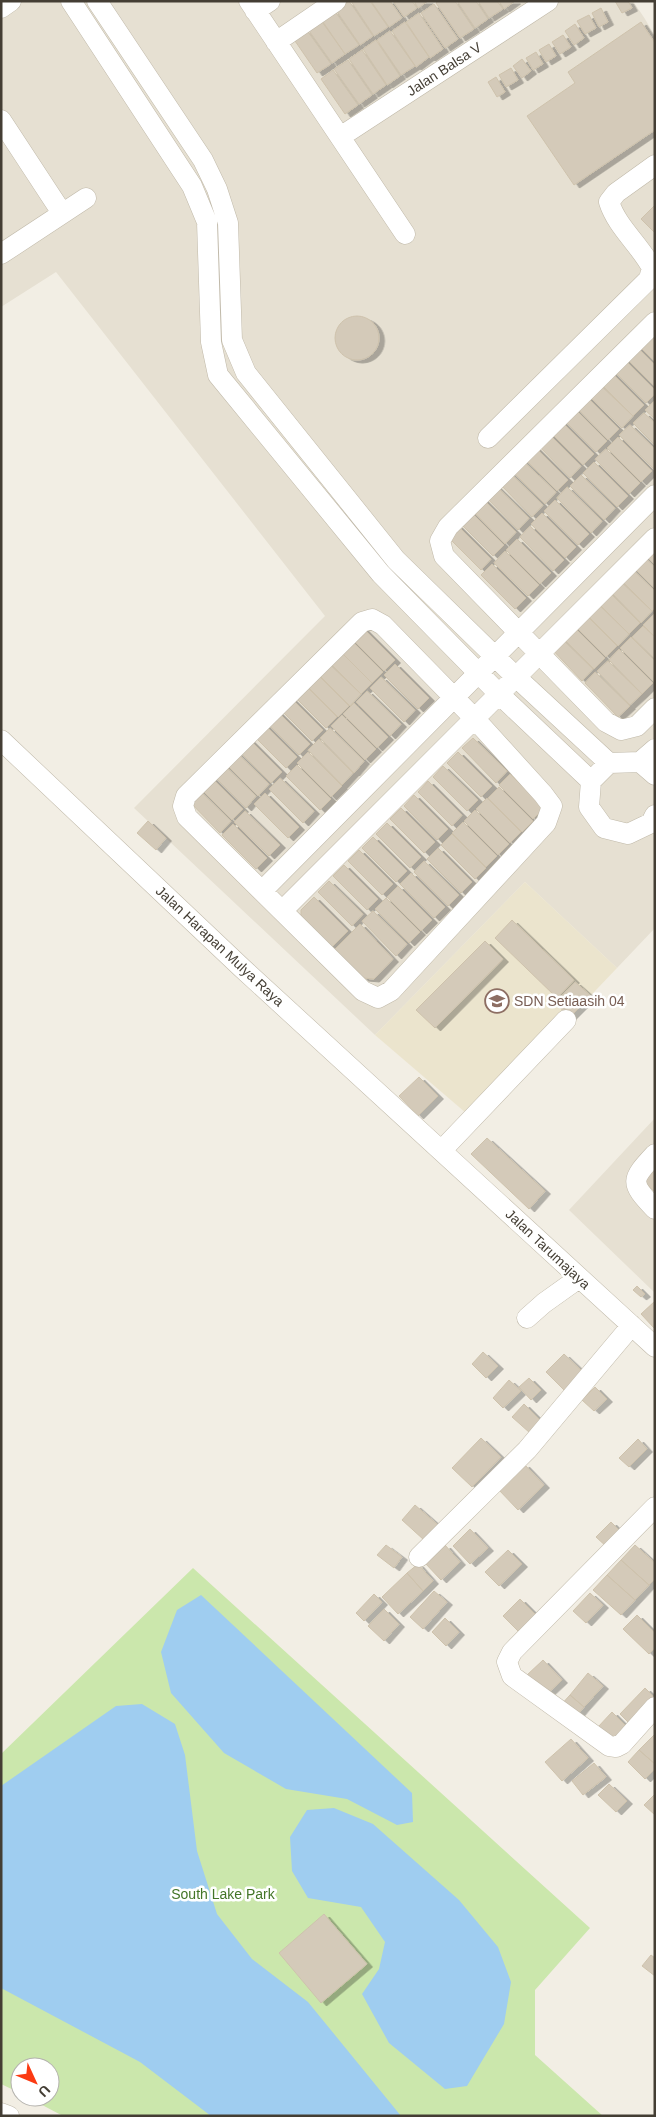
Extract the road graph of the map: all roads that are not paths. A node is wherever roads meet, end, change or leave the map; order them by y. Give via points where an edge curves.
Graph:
1 (11, 1) edge
2 (70, 1) edge
3 (97, 1) edge
4 (336, 1) edge
5 (548, 1) edge
6 (258, 5) edge
7 (1, 8) edge
8 (276, 42) junction
9 (1, 120) edge
10 (340, 137) junction
11 (655, 166) edge
12 (86, 198) dead end
13 (62, 213) junction
14 (405, 234) dead end
15 (1, 254) edge
16 (655, 322) edge
17 (488, 438) dead end
18 (655, 495) edge
19 (655, 538) edge
20 (396, 560) junction
21 (381, 574) junction
22 (520, 633) junction
23 (539, 654) junction
24 (496, 658) junction
25 (480, 674) junction
26 (516, 677) junction
27 (499, 694) junction
28 (455, 699) junction
29 (655, 708) edge
30 (474, 718) junction
31 (1, 740) edge
32 (655, 749) edge
33 (609, 763) junction
34 (647, 768) edge
35 (591, 782) junction
36 (655, 815) edge
37 (262, 891) junction
38 (282, 911) junction
39 (566, 1020) dead end
40 (442, 1150) junction
41 (655, 1154) edge
42 (655, 1209) edge
43 (572, 1282) junction
44 (527, 1318) dead end
45 (629, 1328) junction
46 (655, 1347) edge
47 (655, 1507) edge
48 (419, 1558) dead end
49 (655, 1707) edge
50 (1, 2113) edge
51 (9, 2116) edge

1 - 7 street
2 - 21 street via 192,186 207,222 211,342 218,375
3 - 20 street via 203,160 217,189 228,223 232,340 246,373
4 - 8 street
5 - 10 street, Jalan Balsa V
6 - 8 street
8 - 10 street
9 - 13 street
10 - 14 street
11 - 17 street via 616,193 609,202 613,214 645,253 652,268 649,279
12 - 13 street
13 - 15 street
16 - 22 street via 448,527 440,541 444,556
18 - 22 street
19 - 23 street
20 - 21 street
20 - 24 street
21 - 25 street
22 - 23 street
22 - 24 street
23 - 26 street
23 - 29 street via 606,722 622,730 637,726
24 - 25 street
24 - 26 street
25 - 27 street
25 - 28 street
26 - 27 street
26 - 33 street
27 - 30 street
27 - 35 street
28 - 30 street
28 - 37 street
28 - 37 street via 383,625 372,619 362,622 186,796 183,806 187,817
30 - 38 street
30 - 38 street via 552,806 546,823 391,991 378,998 363,991
31 - 40 street, Jalan Harapan Mulya Raya via 242,968
32 - 34 street
33 - 34 street
33 - 35 street
35 - 36 street via 589,807 604,828 628,834 651,823
37 - 38 street
39 - 40 street
40 - 43 street, Jalan Tarumajaya
41 - 42 street via 638,1172 635,1182 638,1192
43 - 44 street
43 - 45 street, Jalan Tarumajaya
45 - 46 street, Jalan Tarumajaya
45 - 48 street via 527,1450
47 - 49 street via 512,1652 507,1662 512,1676 609,1746 622,1744
50 - 51 street

